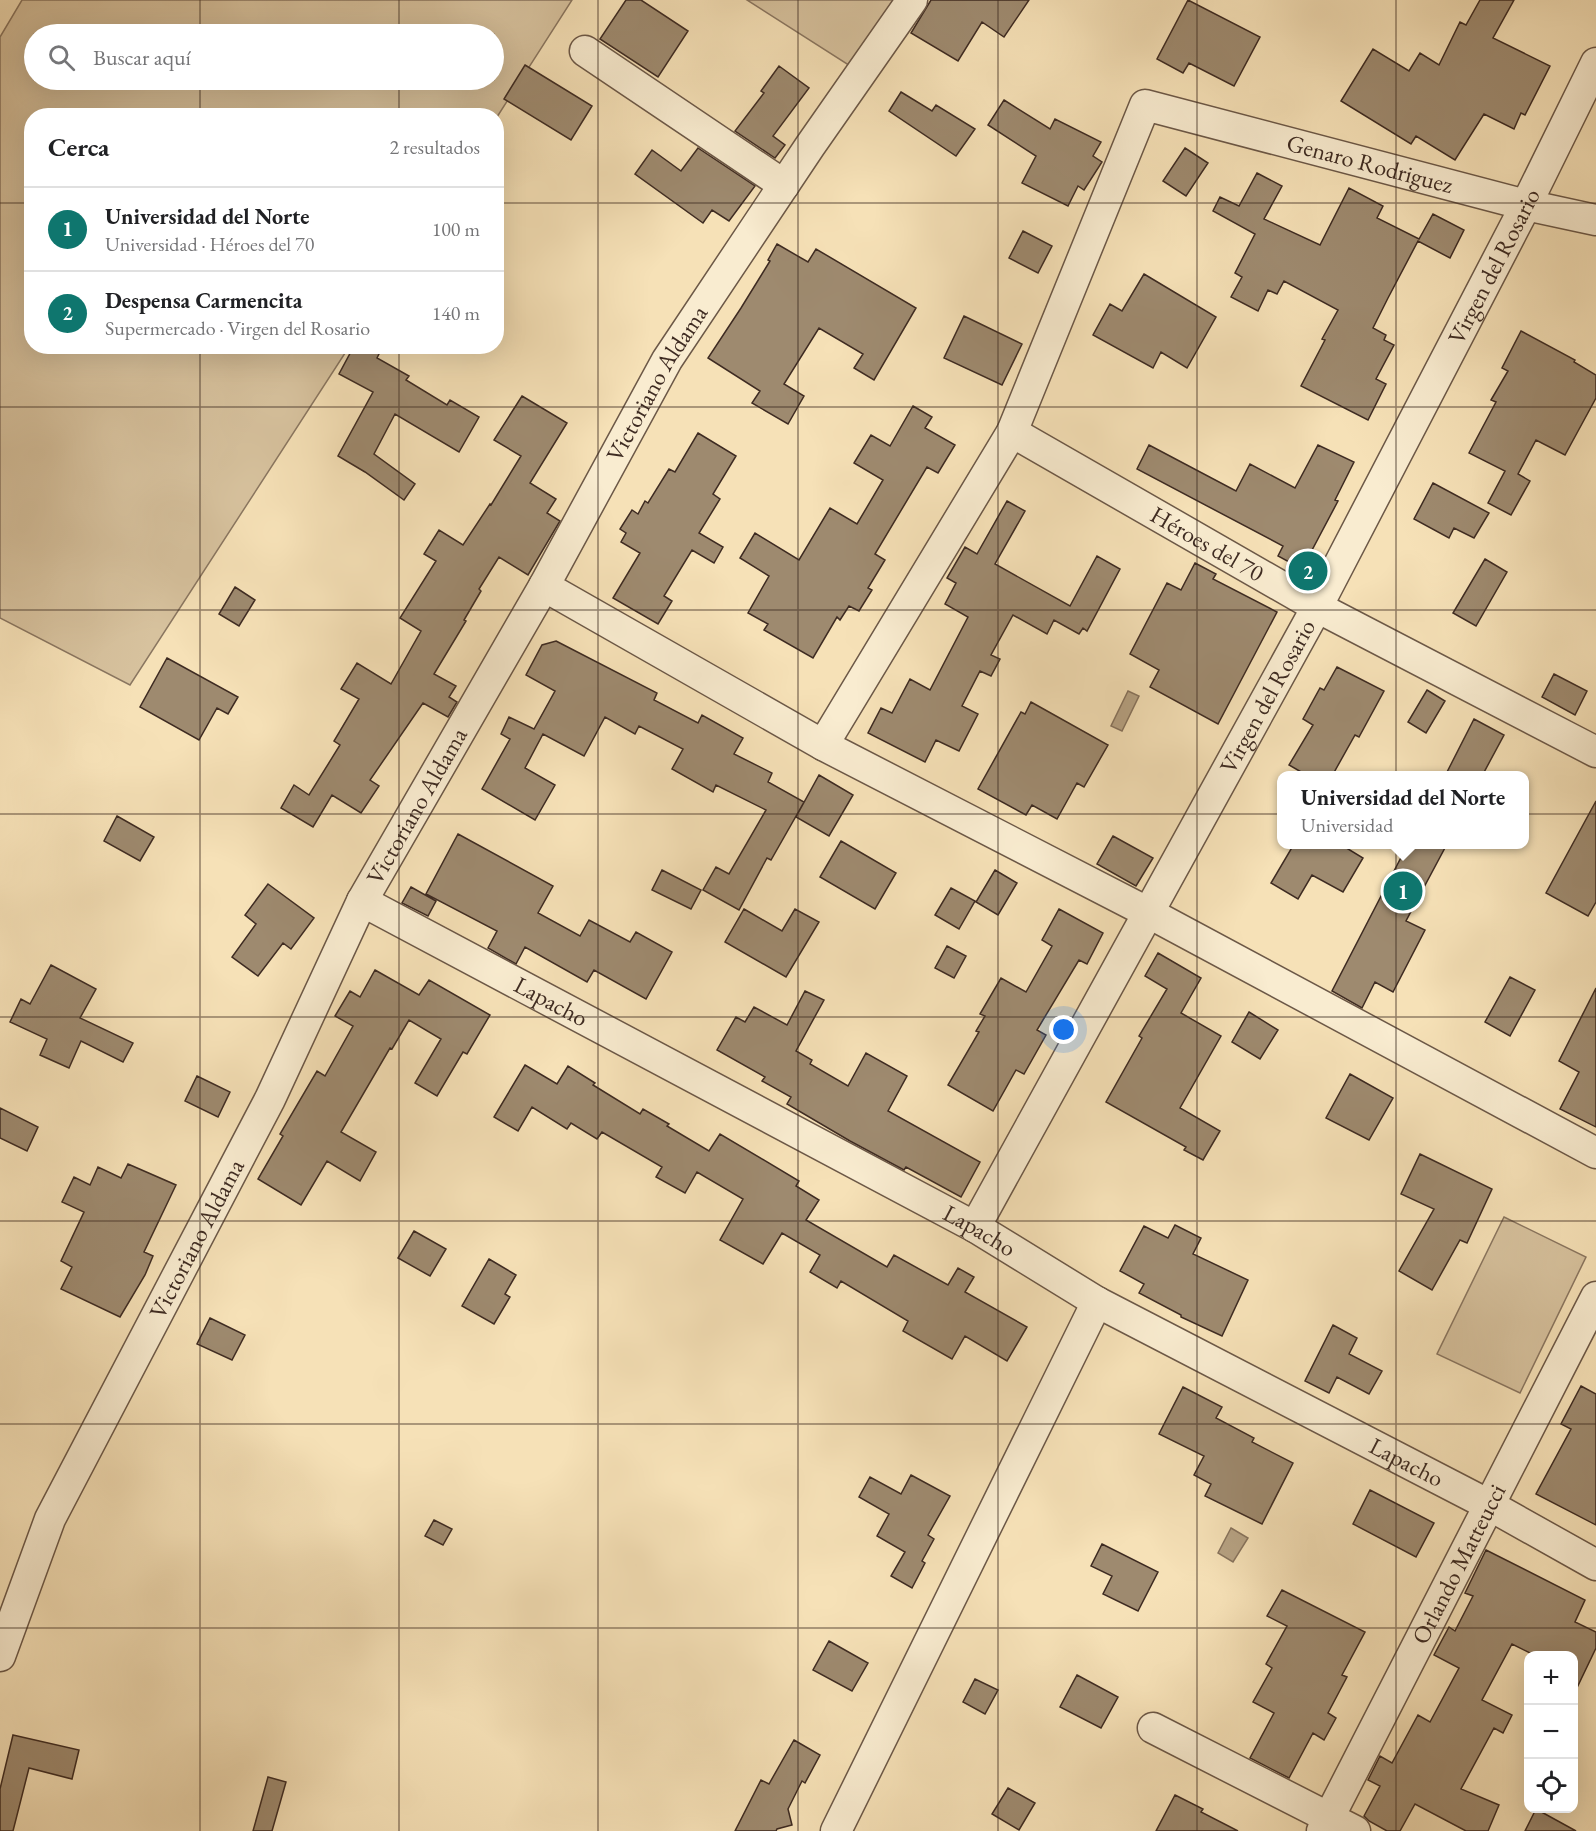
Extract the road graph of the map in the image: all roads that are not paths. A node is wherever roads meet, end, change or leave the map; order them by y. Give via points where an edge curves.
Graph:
1 (912, 0) edge
2 (585, 51) dead end
3 (1596, 63) edge
4 (784, 185) junction
5 (1526, 205) junction
6 (1596, 220) edge
7 (1012, 432) junction
8 (544, 586) junction
9 (1317, 607) junction
10 (823, 746) junction
11 (1596, 752) edge
12 (362, 901) junction
13 (1149, 914) junction
14 (1596, 1152) edge
15 (975, 1227) junction
16 (1596, 1296) edge
17 (1097, 1302) junction
18 (1489, 1505) junction
19 (1596, 1565) edge
20 (0, 1656) edge
21 (1153, 1728) dead end
22 (1336, 1826) edge
23 (836, 1831) edge

1 - 4 street, Victoriano Aldama
2 - 4 street
3 - 5 street, Virgen del Rosario
4 - 8 street, Victoriano Aldama via 667,360
5 - 6 street, Genaro Rodriguez
5 - 7 street, Genaro Rodriguez via 1145,105
5 - 9 street, Virgen del Rosario
7 - 9 street, Héroes del 70
7 - 10 street
8 - 10 street
8 - 12 street, Victoriano Aldama
9 - 11 street, Héroes del 70
9 - 13 street, Virgen del Rosario
10 - 13 street
12 - 15 street, Lapacho
12 - 20 street, Victoriano Aldama via 270,1099 50,1519
13 - 14 street
13 - 15 street, Virgen del Rosario
15 - 17 street, Lapacho
16 - 18 street, Orlando Matteucci
17 - 18 street, Lapacho
17 - 23 street
18 - 19 street, Lapacho
18 - 22 street, Orlando Matteucci
21 - 22 street

